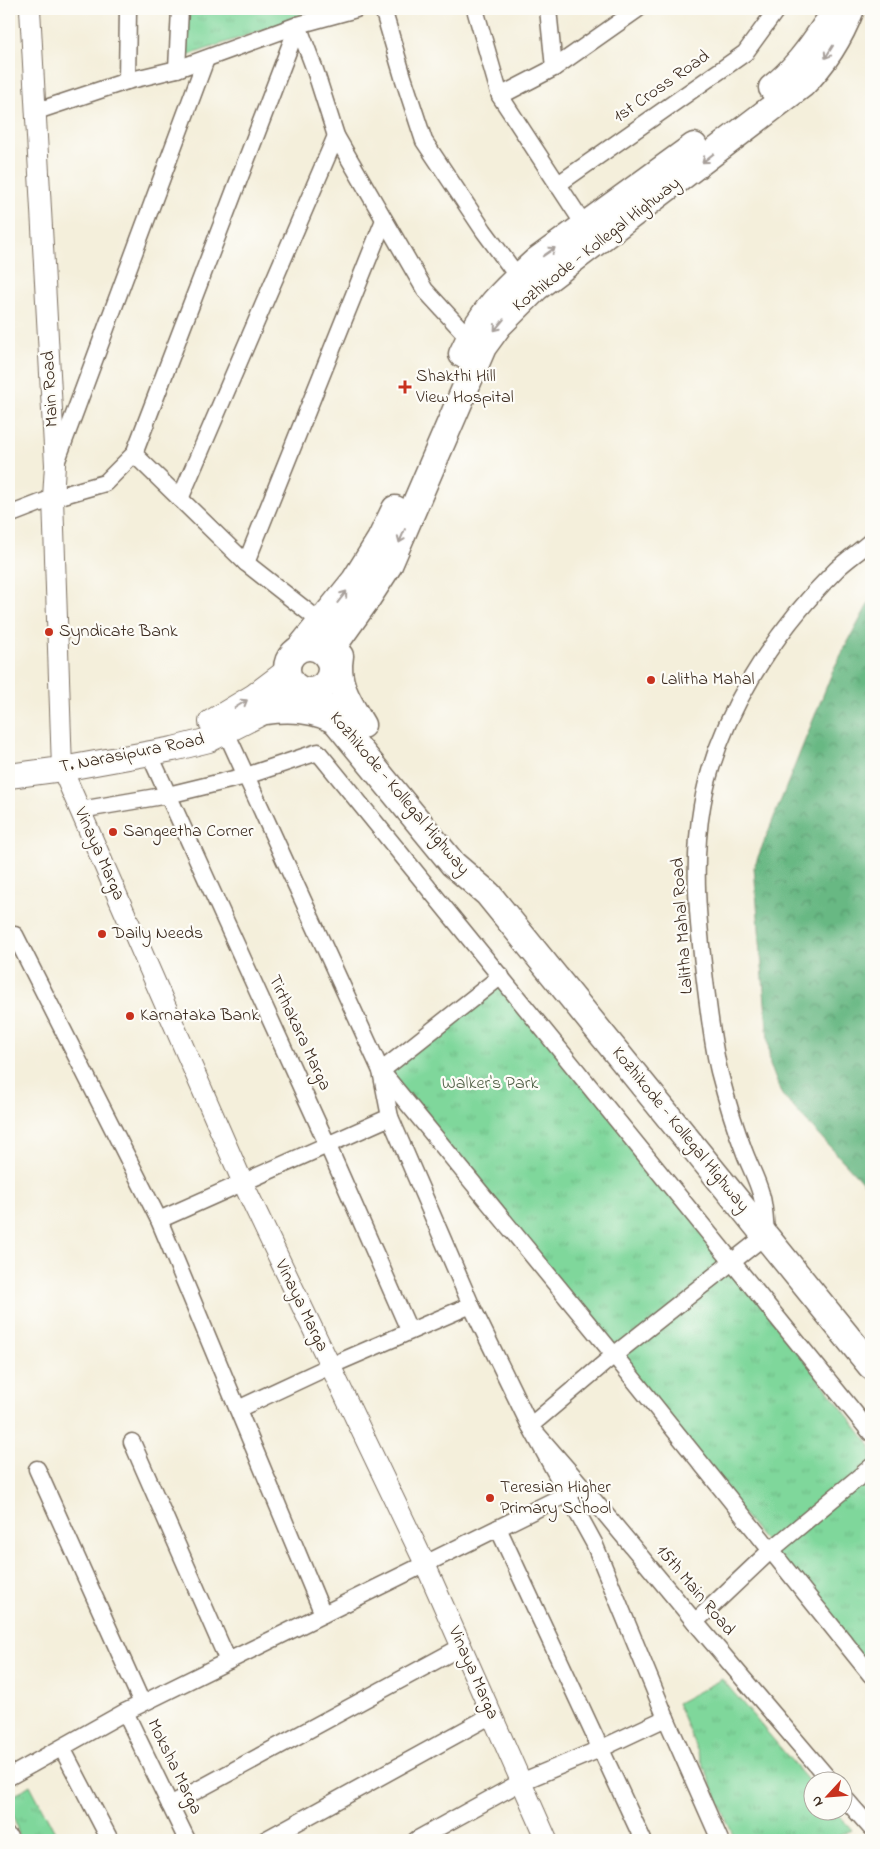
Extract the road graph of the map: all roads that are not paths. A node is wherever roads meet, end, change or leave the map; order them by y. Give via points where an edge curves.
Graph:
1 (30, 9) edge
2 (128, 9) edge
3 (180, 9) edge
4 (383, 9) edge
5 (475, 9) edge
6 (548, 9) edge
7 (638, 9) edge
8 (777, 9) edge
9 (833, 9) edge
10 (851, 9) edge
11 (350, 10) edge
12 (298, 25) junction
13 (206, 60) junction
14 (554, 68) junction
15 (177, 69) junction
16 (126, 81) junction
17 (500, 96) junction
18 (37, 111) junction
19 (336, 136) junction
20 (558, 185) junction
21 (384, 220) junction
22 (585, 226) junction
23 (518, 277) junction
24 (469, 338) junction
25 (454, 393) junction
26 (134, 454) junction
27 (55, 465) junction
28 (52, 498) junction
29 (180, 499) junction
30 (9, 515) edge
31 (871, 541) edge
32 (246, 563) junction
33 (321, 622) junction
34 (350, 622) junction
35 (300, 648) junction
36 (327, 655) junction
37 (287, 671) junction
38 (314, 689) junction
39 (265, 711) junction
40 (337, 722) junction
41 (362, 725) junction
42 (226, 732) junction
43 (149, 753) junction
44 (9, 760) edge
45 (62, 761) junction
46 (9, 776) edge
47 (246, 776) junction
48 (168, 795) junction
49 (80, 810) junction
50 (488, 894) junction
51 (15, 935) dead end
52 (501, 976) junction
53 (381, 1071) junction
54 (390, 1117) junction
55 (328, 1146) junction
56 (242, 1183) junction
57 (159, 1220) junction
58 (766, 1236) junction
59 (732, 1262) junction
60 (472, 1305) junction
61 (409, 1330) junction
62 (614, 1355) junction
63 (330, 1366) junction
64 (871, 1366) edge
65 (238, 1409) junction
66 (530, 1426) junction
67 (871, 1434) edge
68 (132, 1442) dead end
69 (871, 1467) edge
70 (37, 1469) dead end
71 (582, 1486) junction
72 (567, 1494) junction
73 (498, 1528) junction
74 (770, 1551) junction
75 (425, 1564) junction
76 (323, 1614) junction
77 (695, 1622) junction
78 (461, 1647) junction
79 (228, 1661) junction
80 (871, 1675) edge
81 (142, 1704) junction
82 (125, 1712) junction
83 (492, 1715) junction
84 (666, 1718) junction
85 (62, 1748) junction
86 (600, 1749) junction
87 (822, 1772) edge
88 (9, 1777) edge
89 (521, 1782) junction
90 (170, 1805) junction
91 (852, 1806) edge
92 (871, 1828) edge
93 (110, 1840) edge
94 (187, 1840) edge
95 (265, 1840) edge
96 (416, 1840) edge
97 (547, 1840) edge
98 (643, 1840) edge
99 (720, 1840) edge

1 - 18 street, Main Road
2 - 16 street
3 - 15 street
4 - 23 street via 424,141
5 - 17 street
6 - 14 street
7 - 14 street
8 - 20 street, 1st Cross Road via 745,53
9 - 22 main road, Kozhikode - Kollegal Highway via 810,50 785,78
10 -> 25 main road, Kozhikode - Kollegal Highway via 843,31 820,66 802,85 536,288 499,325
11 - 12 street
12 - 13 street
12 - 19 street
12 - 26 street
13 - 15 street
13 - 27 street
14 - 17 street
15 - 16 street
16 - 18 street
17 - 20 street
18 - 27 street, Main Road
19 - 21 street
19 - 29 street
20 - 22 street
21 - 24 street via 425,290
21 - 32 street
23 -> 22 main road, Kozhikode - Kollegal Highway
23 - 24 main road, Kozhikode - Kollegal Highway via 481,316
24 - 25 main road, Kozhikode - Kollegal Highway
33 -> 25 main road, Kozhikode - Kollegal Highway via 355,580 380,540
25 -> 34 main road, Kozhikode - Kollegal Highway via 389,565
26 - 28 street via 104,483
26 - 29 street
27 - 28 street, Main Road
28 - 30 street
28 - 45 street, Main Road
29 - 32 street
31 - 58 street, Lalitha Mahal Road via 836,570 802,608 745,688 712,765 702,806 697,858 698,906 711,1030 730,1111 762,1195
32 - 33 street
33 - 35 main road, Kozhikode - Kollegal Highway
34 - 36 main road, Kozhikode - Kollegal Highway
34 - 41 main road via 343,641 339,673 341,687
35 - 36 main road via 315,647
35 - 37 main road via 290,657
36 - 38 main road via 331,662 330,677
37 - 38 main road via 292,684
45 -> 37 main road, T. Narasipura Road via 201,728 254,696
38 - 39 main road, T. Narasipura Road
38 - 40 main road, Kozhikode - Kollegal Highway
38 - 41 main road, Kozhikode - Kollegal Highway
39 - 40 main road via 303,710 323,714
39 - 42 main road, T. Narasipura Road
40 - 50 main road, Kozhikode - Kollegal Highway via 453,864
41 - 50 main road, Kozhikode - Kollegal Highway via 465,852
42 - 43 main road, T. Narasipura Road via 189,746
42 - 47 street
43 - 45 main road, T. Narasipura Road
43 - 48 street, Tirthakara Marga
44 - 45 main road, T. Narasipura Road
45 - 46 main road, T. Narasipura Road
45 - 49 street, Vinaya Marga
47 - 48 street
47 - 52 street via 318,752
47 - 53 street
48 - 49 street
48 - 55 street, Tirthakara Marga
49 - 56 street, Vinaya Marga
50 - 58 main road, Kozhikode - Kollegal Highway
51 - 57 street
52 - 53 street
52 - 59 street
53 - 54 street
53 - 62 street
54 - 55 street
54 - 60 street
55 - 56 street
55 - 61 street, Tirthakara Marga
56 - 57 street
56 - 63 street, Vinaya Marga
57 - 65 street
58 - 59 street
58 - 64 main road, Kozhikode - Kollegal Highway
59 - 62 street
59 - 67 street
60 - 61 street
60 - 66 street
61 - 63 street
62 - 66 street
62 - 74 street
63 - 65 street
63 - 75 street, Vinaya Marga
65 - 76 street
66 - 71 street, 15th Main Road
66 - 72 street
68 - 79 street
69 - 74 street
70 - 81 street
71 - 72 street
71 - 77 street, 15th Main Road
72 - 73 street
72 - 84 street via 594,1543
73 - 75 street
73 - 86 street
74 - 77 street
74 - 80 street
75 - 76 street
75 - 78 street, Vinaya Marga
76 - 79 street
77 - 87 street, 15th Main Road
78 - 83 street, Vinaya Marga
78 - 90 street
79 - 81 street
81 - 82 street
82 - 85 street
82 - 90 street, Moksha Marga
83 - 89 street, Vinaya Marga
83 - 95 street
84 - 86 street
84 - 99 street
85 - 88 street
85 - 93 street
86 - 89 street
86 - 98 street
89 - 96 street
89 - 97 street, Vinaya Marga
90 - 94 street, Moksha Marga
91 - 92 street

